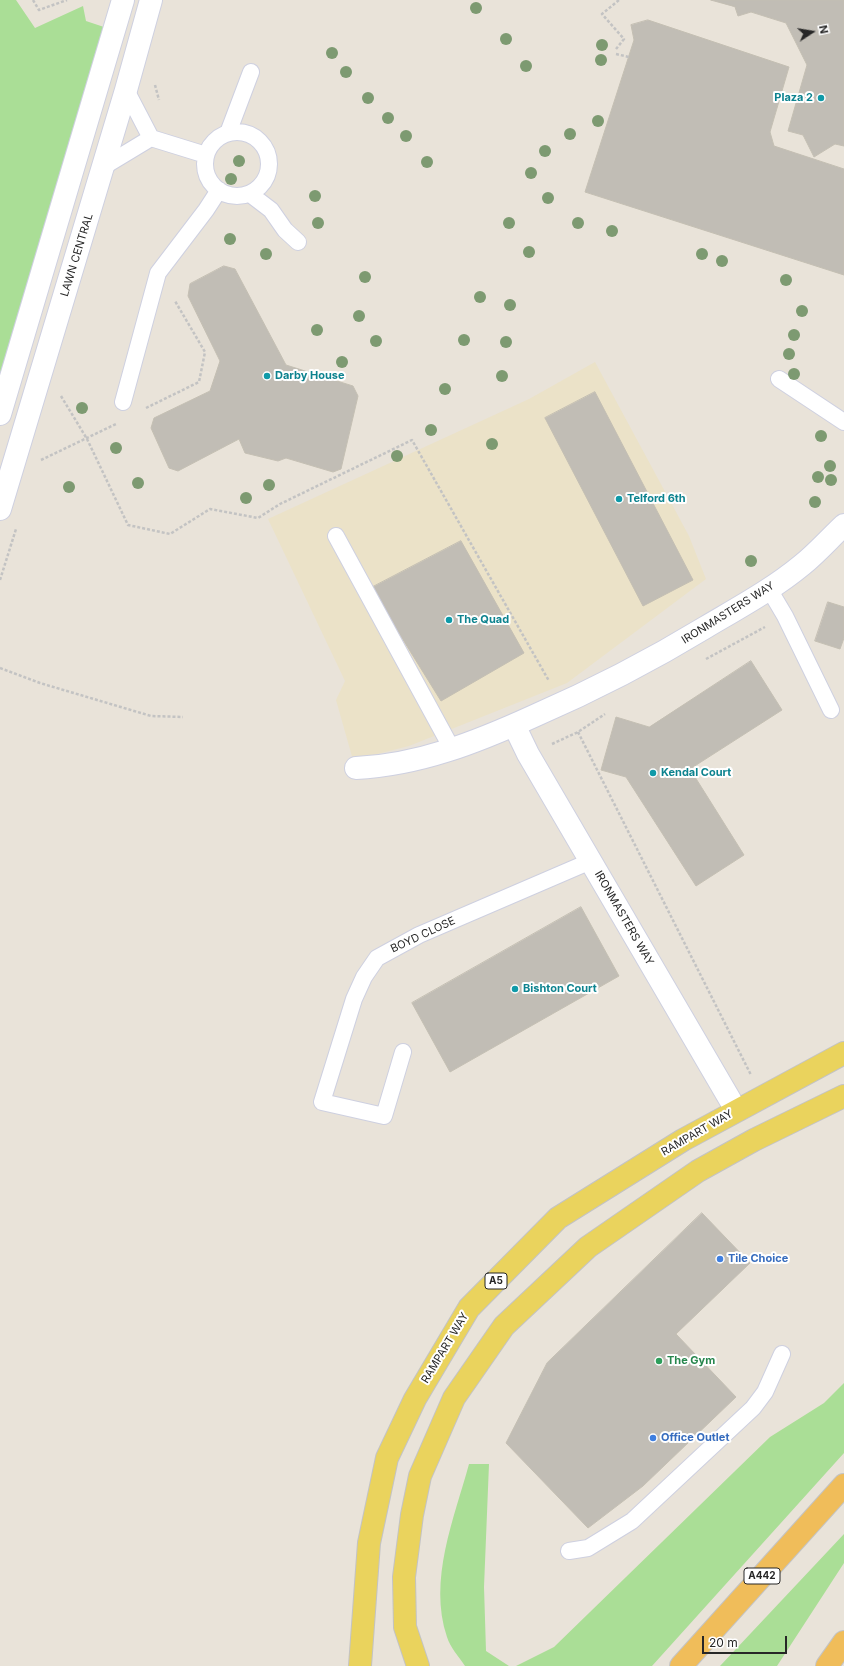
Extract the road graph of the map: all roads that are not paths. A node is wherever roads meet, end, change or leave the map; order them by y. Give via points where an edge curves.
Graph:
1 (123, 0) edge
2 (151, 0) edge
3 (251, 72) dead end
4 (126, 90) junction
5 (228, 133) junction
6 (151, 138) junction
7 (206, 155) junction
8 (103, 167) junction
9 (219, 190) junction
10 (250, 194) junction
11 (298, 242) dead end
12 (778, 379) dead end
13 (123, 402) road end
14 (0, 414) edge
15 (844, 422) edge
16 (0, 509) edge
17 (844, 525) edge
18 (336, 536) dead end
19 (769, 589) junction
20 (831, 710) dead end
21 (514, 725) junction
22 (452, 749) junction
23 (356, 768) dead end
24 (591, 861) junction
25 (403, 1052) dead end
26 (844, 1053) edge
27 (844, 1096) edge
28 (736, 1110) junction
29 (782, 1354) dead end
30 (844, 1485) edge
31 (569, 1550) dead end
32 (844, 1642) edge
33 (360, 1666) edge
34 (418, 1666) edge
35 (681, 1666) edge
36 (827, 1666) edge

1 - 14 street
2 - 4 street, LAWN CENTRAL
3 - 5 lane
4 - 6 lane
4 - 8 street, LAWN CENTRAL
5 - 7 lane via 211,145
5 - 10 lane via 244,132 259,139 268,153 269,169 263,184
6 - 7 lane
6 - 8 lane
7 - 9 lane via 205,168 209,181
8 - 16 street, LAWN CENTRAL
9 - 10 lane via 234,196
9 - 13 lane via 158,273
10 - 11 lane via 271,210 285,230
12 - 15 lane
17 - 19 street, IRONMASTERS WAY via 802,565
18 - 22 lane
19 - 20 lane
19 - 21 street, IRONMASTERS WAY via 658,656 595,689
21 - 22 street, IRONMASTERS WAY
21 - 24 street, IRONMASTERS WAY via 528,754
22 - 23 street, IRONMASTERS WAY via 385,766
24 - 25 lane, BOYD CLOSE via 419,935 377,958 354,999 322,1102 384,1116
24 - 28 street, IRONMASTERS WAY
26 - 28 main road, RAMPART WAY / A5
27 - 34 main road via 698,1171 588,1247 504,1326 454,1398 420,1476 404,1577 405,1627
28 - 33 main road, RAMPART WAY / A5 via 558,1218 469,1308 415,1399 387,1458 368,1544
29 - 31 lane via 765,1392 753,1408 632,1521 588,1548
30 - 35 highway, A442
32 - 36 highway

